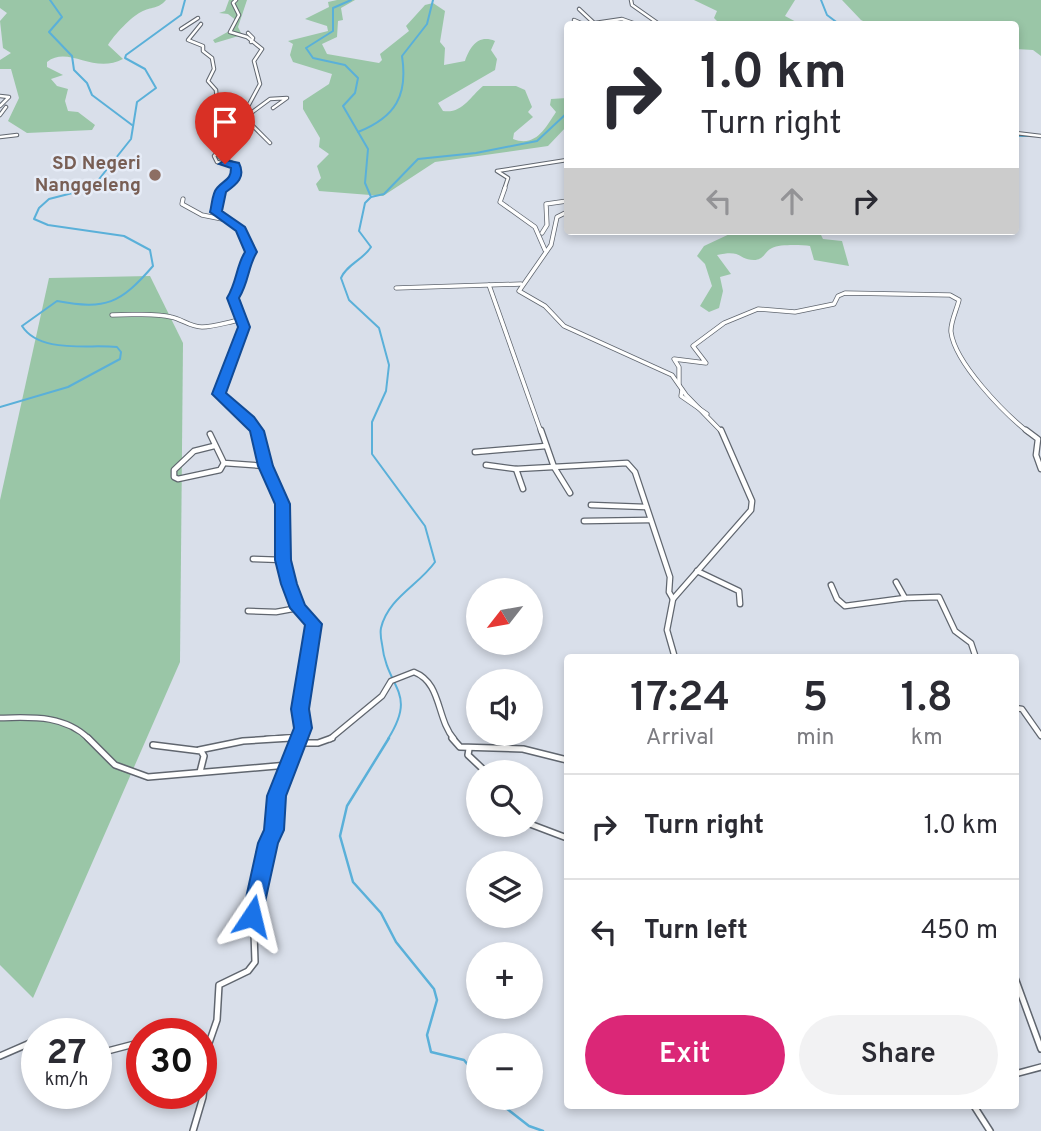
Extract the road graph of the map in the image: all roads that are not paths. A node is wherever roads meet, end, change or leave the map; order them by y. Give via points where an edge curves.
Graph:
1 (236, 0) edge
2 (631, 0) edge
3 (579, 9) dead end
4 (198, 18) dead end
5 (612, 20) joint
6 (592, 21) edge
7 (608, 21) edge
8 (629, 21) edge
9 (655, 21) edge
10 (201, 24) dead end
11 (186, 26) junction
12 (181, 29) dead end
13 (197, 29) junction
14 (248, 33) dead end
15 (251, 42) junction
16 (0, 96) edge
17 (0, 106) edge
18 (6, 107) dead end
19 (273, 108) dead end
20 (0, 115) edge
21 (248, 119) junction
22 (1019, 133) edge
23 (17, 135) dead end
24 (1041, 136) edge
25 (0, 137) edge
26 (270, 144) dead end
27 (564, 160) edge
28 (236, 165) junction
29 (183, 199) dead end
30 (564, 201) edge
31 (564, 214) edge
32 (223, 219) junction
33 (542, 233) junction
34 (545, 251) junction
35 (521, 284) junction
36 (489, 285) junction
37 (396, 288) dead end
38 (112, 315) dead end
39 (240, 320) junction
40 (680, 387) junction
41 (210, 434) dead end
42 (214, 446) junction
43 (546, 446) junction
44 (475, 452) dead end
45 (224, 463) junction
46 (265, 466) junction
47 (486, 466) dead end
48 (554, 467) junction
49 (516, 469) junction
50 (1041, 469) edge
51 (523, 489) dead end
52 (570, 493) dead end
53 (592, 505) dead end
54 (646, 507) junction
55 (650, 520) junction
56 (584, 522) dead end
57 (253, 559) dead end
58 (283, 560) junction
59 (697, 570) junction
60 (896, 582) dead end
61 (831, 585) dead end
62 (905, 598) junction
63 (673, 599) junction
64 (740, 604) dead end
65 (298, 608) junction
66 (248, 611) dead end
67 (674, 654) edge
68 (975, 654) edge
69 (1019, 708) edge
70 (0, 718) edge
71 (1041, 736) edge
72 (298, 740) junction
73 (153, 745) dead end
74 (470, 748) junction
75 (199, 750) junction
76 (564, 759) edge
77 (473, 760) edge
78 (288, 765) junction
79 (200, 772) junction
80 (543, 827) edge
81 (564, 838) edge
82 (1019, 989) edge
83 (216, 1018) edge
84 (21, 1047) edge
85 (1041, 1049) edge
86 (0, 1056) edge
87 (1041, 1067) edge
88 (1019, 1073) edge
89 (199, 1109) edge
90 (976, 1109) edge
91 (193, 1131) edge
92 (990, 1131) edge

1 - 15 street via 233,3 239,15 230,32
2 - 9 street
3 - 6 street
4 - 11 street
5 - 7 street
5 - 8 street
10 - 13 street
11 - 12 street
11 - 13 street
13 - 28 street via 188,40 202,46 212,58 214,69 208,81 216,90 216,104 235,111 236,135 214,159
14 - 15 street
15 - 21 street via 262,49 254,61 259,86 246,110
16 - 17 street via 9,97
18 - 20 street
19 - 21 street via 286,98 277,96 263,102
21 - 26 street
21 - 28 street via 244,139 219,156
22 - 24 street
23 - 25 street
27 - 33 street via 497,170 508,178 500,202
28 - 32 street via 234,180 220,191 216,202 216,212
29 - 32 street via 182,204 192,211
30 - 33 street via 546,204 547,225
31 - 34 street via 557,217 551,245
32 - 39 street via 241,229 251,252 233,298
33 - 34 street
34 - 35 street
35 - 36 street
35 - 40 street via 522,295 545,306 564,326 666,370
36 - 37 street
36 - 43 street
38 - 39 street via 172,317 202,327
39 - 46 street via 244,327 219,394 254,425
40 - 50 street via 674,359 706,363 693,346 724,323 758,309 795,312 824,307 845,293 950,295 959,300 951,331 962,360 1013,420 1038,439 1036,456
40 - 59 street via 727,439 752,506
41 - 42 street
42 - 45 street
42 - 45 street via 194,451 174,470 173,477 209,474
43 - 44 street
43 - 48 street
45 - 46 street
46 - 58 street via 284,509
47 - 49 street
48 - 49 street
48 - 52 street
48 - 54 street via 627,463 635,472
49 - 51 street
53 - 54 street via 607,502 621,508
54 - 55 street
55 - 56 street
55 - 63 street
57 - 58 street
58 - 65 street
59 - 63 street
59 - 64 street via 740,591
60 - 62 street
61 - 62 street via 845,606
62 - 68 street via 939,597 955,631 971,643
63 - 67 street via 667,629
65 - 66 street
65 - 72 street via 313,624
69 - 71 street
70 - 79 street via 64,721 115,765 140,776 163,778
72 - 74 street via 318,744 329,740 376,702 393,680 411,672 424,676 438,699 446,729 460,747
72 - 75 street via 243,741
72 - 78 street
73 - 75 street
74 - 76 street via 523,748
74 - 77 street via 468,755
75 - 79 street via 204,755
78 - 79 street
78 - 83 street via 253,902 255,962 248,971 219,985
80 - 81 street
82 - 85 street
84 - 86 street
87 - 88 street
89 - 91 street
90 - 92 street

